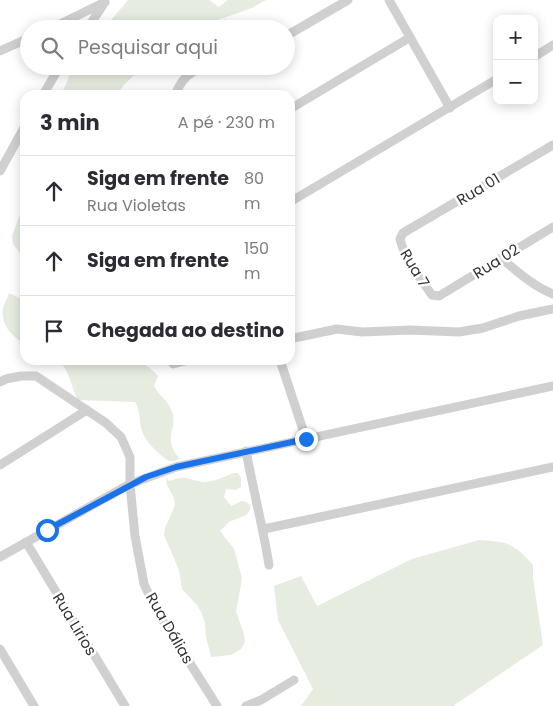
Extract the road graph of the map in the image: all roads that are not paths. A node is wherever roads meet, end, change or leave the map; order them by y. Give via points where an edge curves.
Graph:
1 (348, 0) edge
2 (389, 0) edge
3 (106, 1) edge
4 (68, 20) edge
5 (93, 20) edge
6 (295, 31) edge
7 (409, 38) junction
8 (20, 42) edge
9 (553, 45) edge
10 (0, 51) edge
11 (538, 54) edge
12 (55, 75) edge
13 (188, 75) edge
14 (493, 81) edge
15 (46, 90) edge
16 (177, 90) edge
17 (295, 106) edge
18 (450, 108) junction
19 (20, 133) edge
20 (553, 144) edge
21 (4, 154) edge
22 (0, 171) edge
23 (295, 199) edge
24 (553, 226) edge
25 (403, 233) joint
26 (501, 258) junction
27 (553, 294) edge
28 (439, 296) joint
29 (553, 309) edge
30 (295, 338) edge
31 (282, 365) edge
32 (0, 382) edge
33 (553, 386) edge
34 (87, 410) junction
35 (306, 439) junction
36 (246, 452) junction
37 (0, 466) edge
38 (553, 467) edge
39 (130, 484) junction
40 (264, 529) junction
41 (26, 542) junction
42 (0, 557) edge
43 (268, 565) dead end
44 (0, 649) edge
45 (294, 680) dead end
46 (262, 703) edge
47 (34, 706) edge
48 (125, 706) edge
49 (217, 706) edge
50 (246, 706) edge

1 - 6 street
2 - 7 street
3 - 4 street
3 - 5 street
7 - 17 street
7 - 18 street
8 - 10 street
9 - 11 street
12 - 15 street
13 - 16 street
14 - 18 street
18 - 23 street
19 - 21 street
20 - 25 street, Rua 01
21 - 22 street
24 - 26 street, Rua 02
25 - 28 street, Rua 7 via 400,239 402,247 432,295
26 - 27 street via 529,281
26 - 28 street, Rua 02
29 - 30 street via 459,332 337,329
31 - 35 street
32 - 34 street, Rua Dálias via 36,376
33 - 35 street
34 - 37 street
34 - 39 street, Rua Dálias via 120,437 130,457
35 - 36 street
36 - 39 street via 176,467
36 - 40 street
38 - 40 street
39 - 41 street
39 - 49 street, Rua Dálias via 144,584 155,608
40 - 43 street
41 - 42 street
41 - 48 street, Rua Lirios
44 - 47 street
45 - 46 street
46 - 50 street

